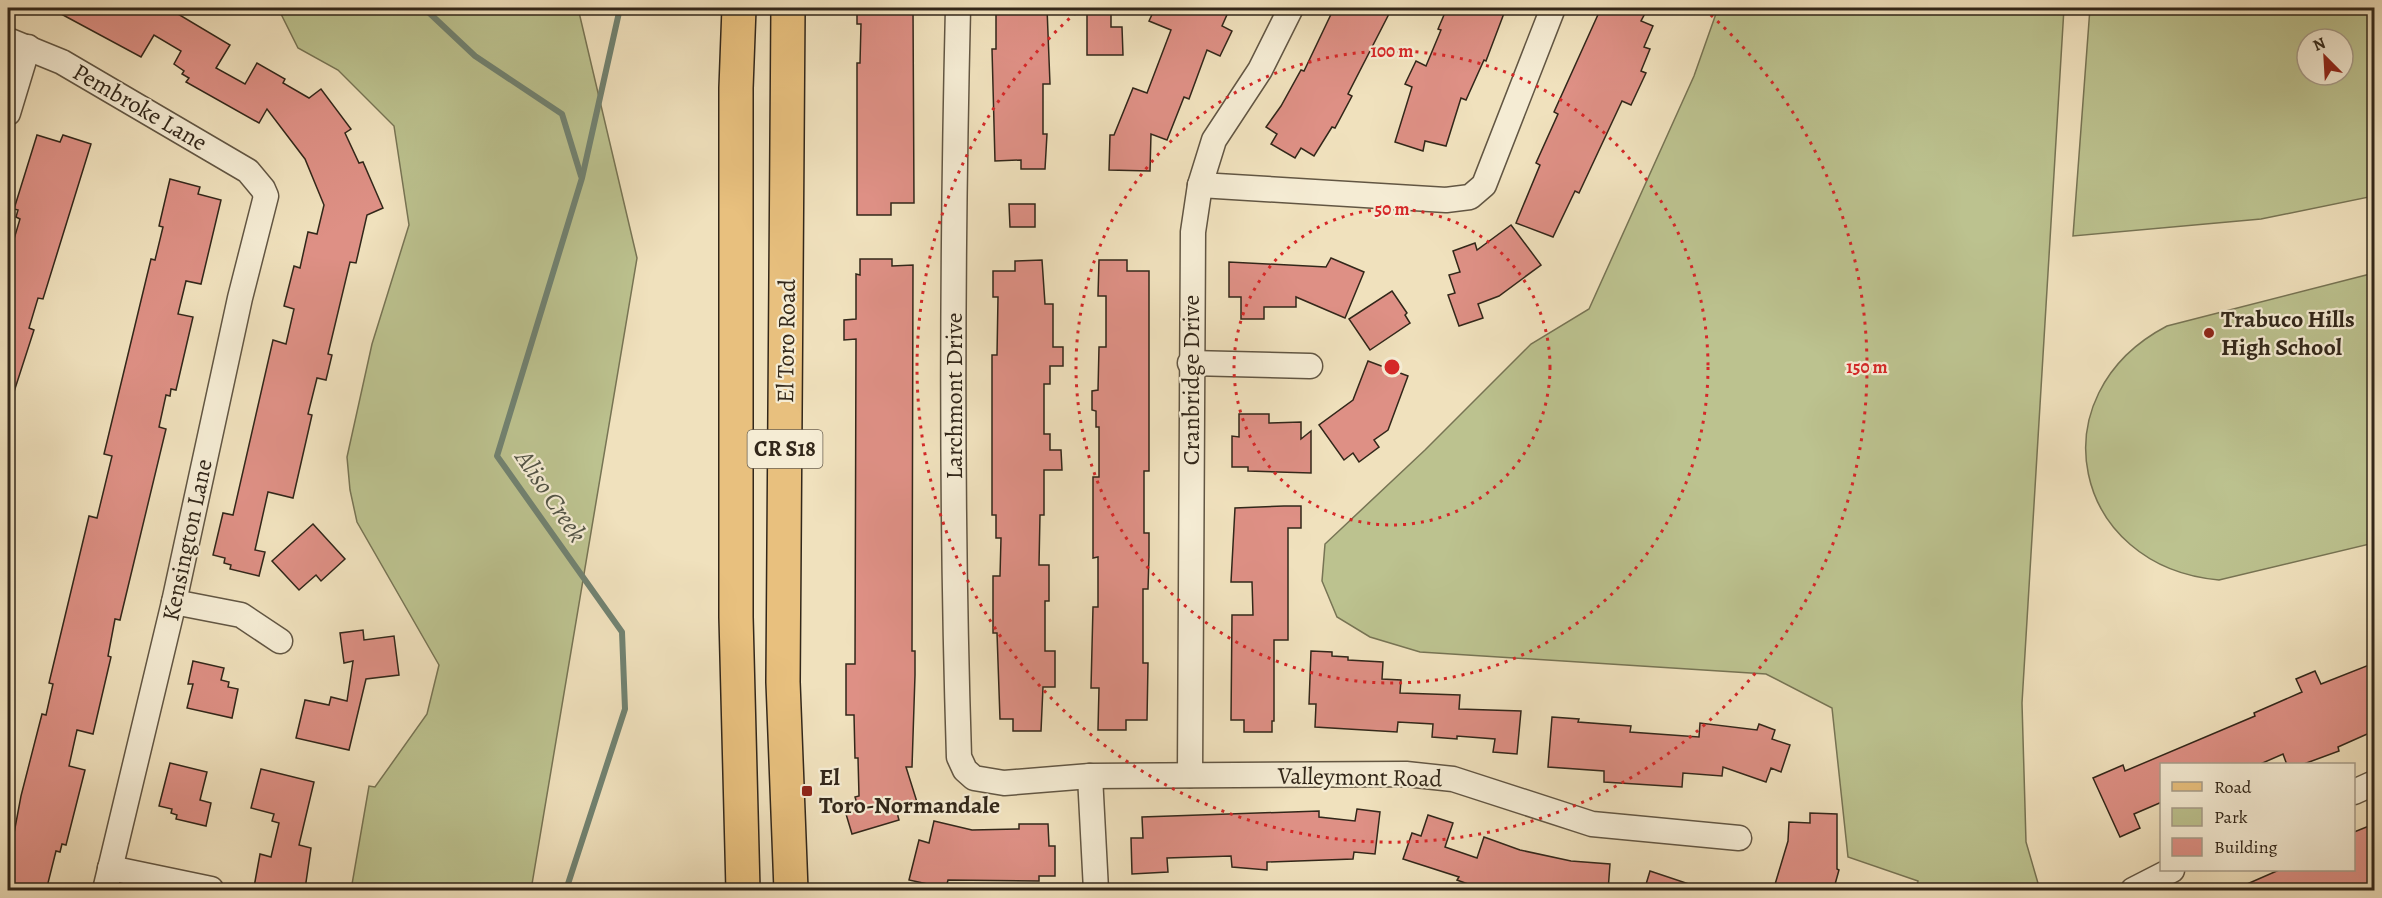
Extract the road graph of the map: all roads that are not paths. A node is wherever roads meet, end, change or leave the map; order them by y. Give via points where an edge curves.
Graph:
1 (739, 8) edge
2 (788, 8) edge
3 (958, 8) edge
4 (1291, 8) edge
5 (1553, 8) edge
6 (18, 43) edge
7 (8, 113) edge
8 (1200, 185) junction
9 (263, 189) joint
10 (1190, 363) junction
11 (1310, 366) dead end
12 (174, 602) junction
13 (280, 641) dead end
14 (1190, 775) junction
15 (1090, 776) junction
16 (974, 778) joint
17 (2374, 783) edge
18 (2355, 792) edge
19 (1739, 838) dead end
20 (2170, 871) edge
21 (107, 879) edge
22 (211, 889) edge
23 (743, 891) edge
24 (792, 891) edge
25 (1096, 891) edge
26 (2133, 891) edge

1 - 23 main road, El Toro Road via 736,617
2 - 24 main road, El Toro Road / CR S18 via 783,681
3 - 16 street, Larchmont Drive via 954,176 955,626 959,757
4 - 8 street, Cranbridge Drive via 1260,70 1214,140
5 - 8 street via 1484,185 1470,197 1446,200
6 - 7 street
6 - 9 street, Pembroke Lane via 88,76 248,171
8 - 10 street, Cranbridge Drive via 1193,232
9 - 12 street, Kensington Lane via 266,204 240,298
10 - 11 street
10 - 14 street, Cranbridge Drive
12 - 13 street via 241,615
12 - 21 street, Kensington Lane
14 - 15 street, Valleymont Road
14 - 19 street, Valleymont Road via 1406,774 1453,779 1592,824
15 - 16 street, Valleymont Road via 1004,783
15 - 25 street
17 - 18 street
20 - 26 street
21 - 22 street

